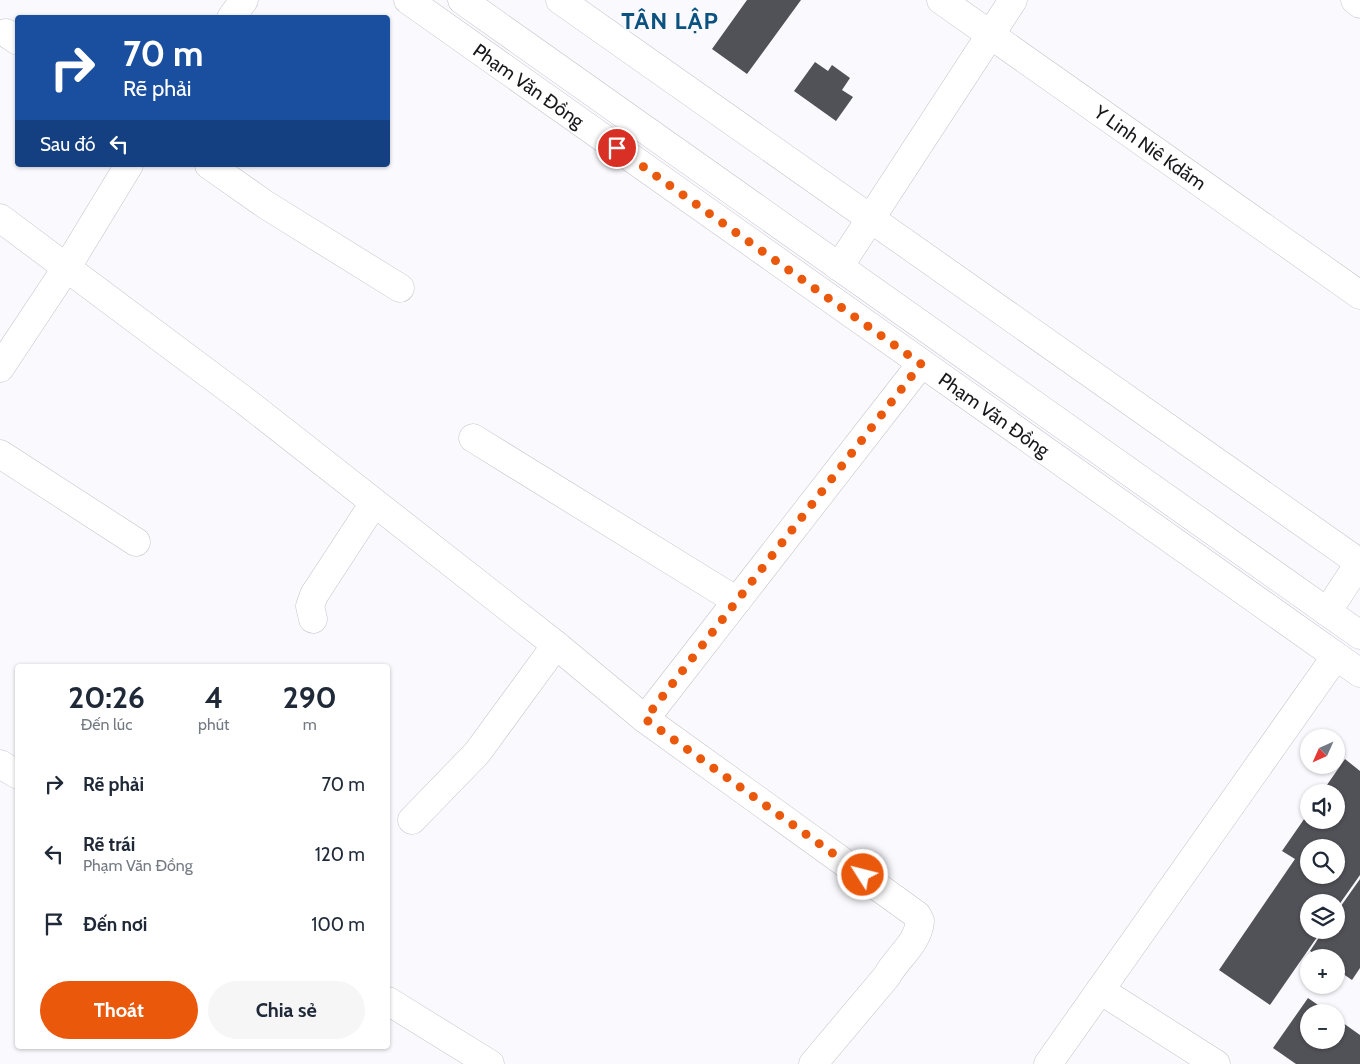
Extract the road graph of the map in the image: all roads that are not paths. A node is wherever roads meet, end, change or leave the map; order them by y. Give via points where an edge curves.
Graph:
1 (244, 0) edge
2 (408, 0) edge
3 (462, 0) edge
4 (560, 0) edge
5 (941, 0) edge
6 (1013, 0) edge
7 (1355, 0) edge
8 (1360, 4) edge
9 (233, 15) edge
10 (991, 35) junction
11 (128, 167) edge
12 (212, 167) edge
13 (0, 218) edge
14 (871, 219) junction
15 (67, 267) junction
16 (840, 267) junction
17 (400, 288) dead end
18 (1360, 295) edge
19 (921, 364) junction
20 (0, 368) edge
21 (473, 438) dead end
22 (0, 454) edge
23 (374, 504) junction
24 (136, 542) dead end
25 (1360, 562) edge
26 (737, 601) junction
27 (1327, 612) junction
28 (313, 619) dead end
29 (1360, 635) edge
30 (556, 645) junction
31 (1336, 656) junction
32 (1360, 673) edge
33 (645, 719) junction
34 (0, 764) edge
35 (15, 773) edge
36 (412, 820) dead end
37 (1100, 990) junction
38 (390, 1002) edge
39 (490, 1064) edge
40 (813, 1064) edge
41 (1048, 1064) edge
42 (1216, 1064) edge

1 - 9 street
2 - 19 street, Phạm Văn Đồng
3 - 16 street, Phạm Văn Đồng
4 - 14 street
5 - 10 street, Y Linh Niê Kdăm
6 - 10 street
7 - 8 street
10 - 14 street
10 - 18 street, Y Linh Niê Kdăm
11 - 15 street
12 - 17 street via 266,205
13 - 15 street
14 - 16 street
14 - 25 street
15 - 20 street
15 - 23 street via 245,400
16 - 27 street, Phạm Văn Đồng
19 - 26 street
19 - 31 street, Phạm Văn Đồng
21 - 26 street
22 - 24 street
23 - 28 street via 314,595 310,606
23 - 30 street
25 - 27 street
26 - 33 street
27 - 29 street, Phạm Văn Đồng
30 - 33 street
30 - 36 street via 477,753
31 - 32 street, Phạm Văn Đồng
31 - 37 street
33 - 40 street via 910,909 920,921 910,946
34 - 35 street
37 - 41 street
37 - 42 street
38 - 39 street

